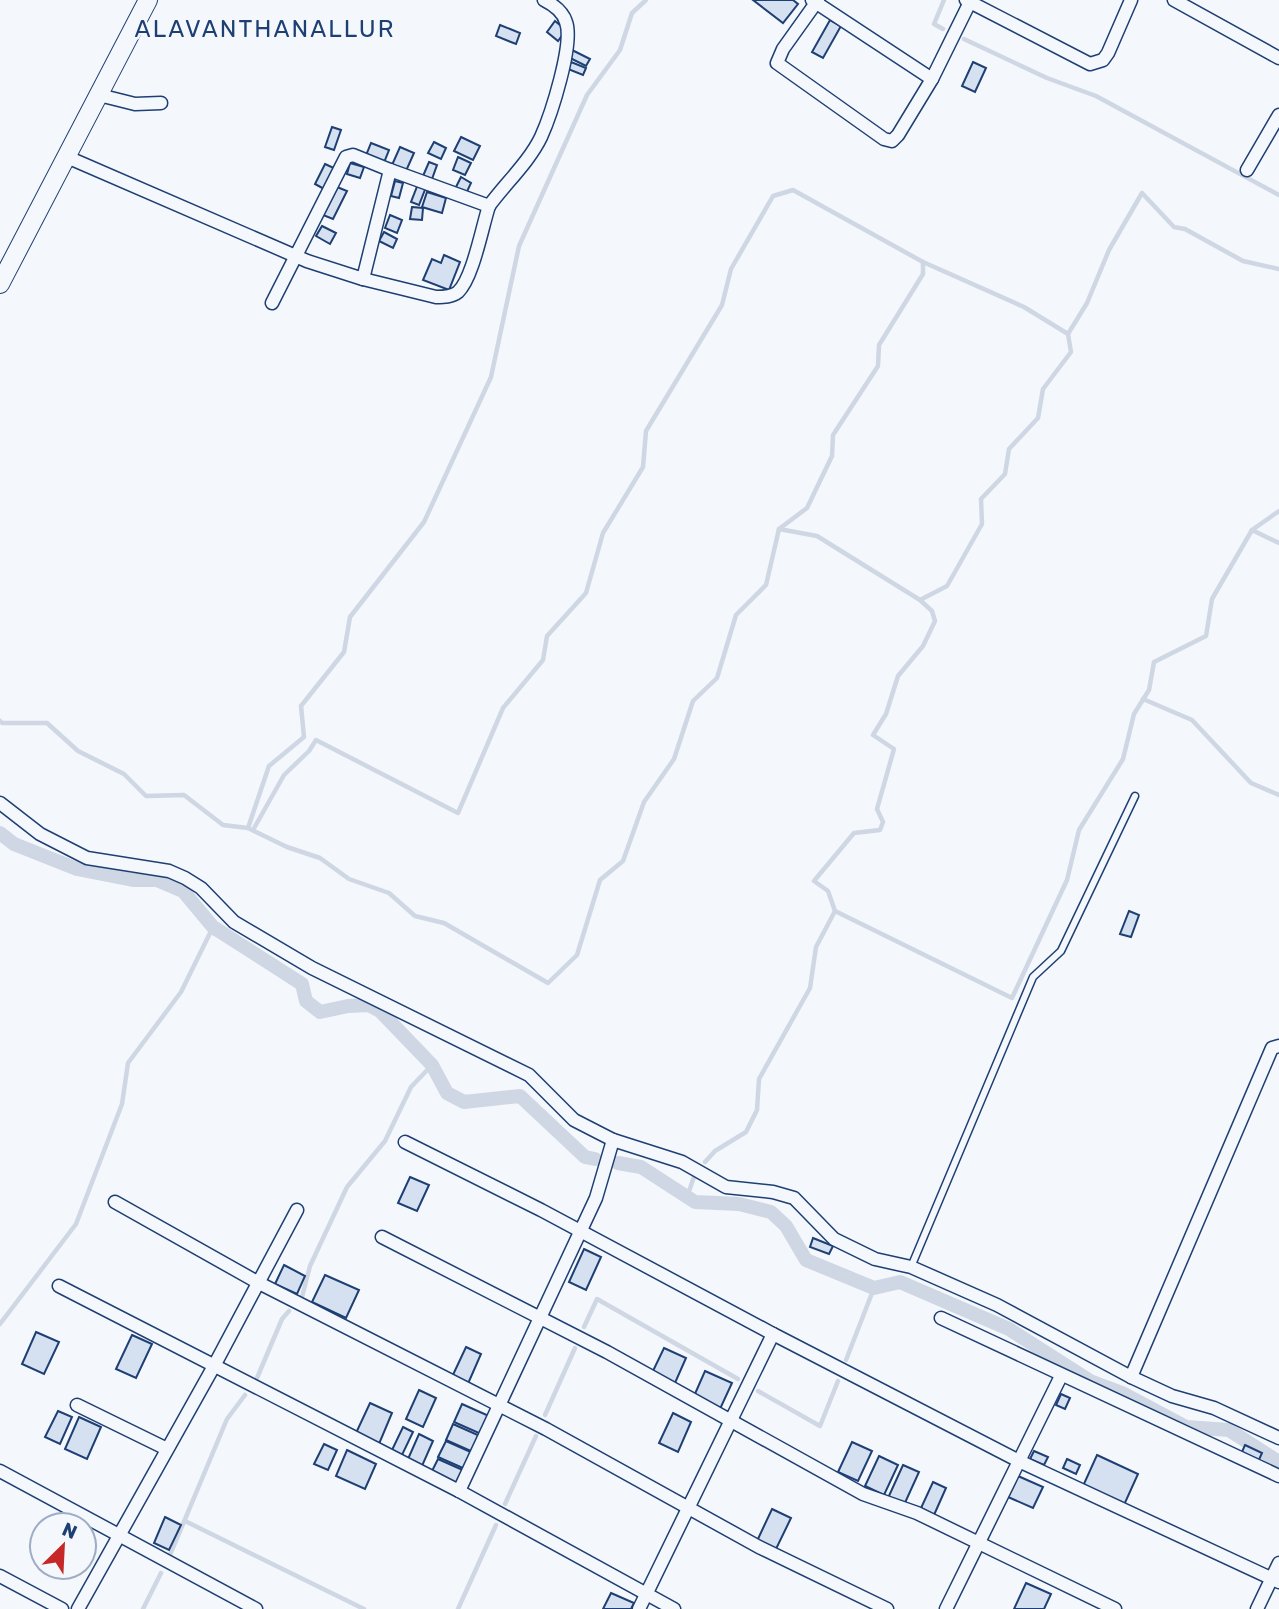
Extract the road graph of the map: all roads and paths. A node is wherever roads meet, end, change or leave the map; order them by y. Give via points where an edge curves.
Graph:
1 (148, 0) edge
2 (544, 0) edge
3 (1129, 0) edge
4 (1174, 0) edge
5 (815, 1) edge
6 (968, 1) edge
7 (1279, 58) edge
8 (932, 79) junction
9 (99, 95) junction
10 (162, 103) dead end
11 (1279, 115) edge
12 (67, 157) junction
13 (390, 170) junction
14 (1247, 170) dead end
15 (489, 206) junction
16 (295, 256) junction
17 (363, 279) junction
18 (0, 284) edge
19 (272, 303) dead end
20 (1135, 796) dead end
21 (0, 803) edge
22 (1279, 1046) edge
23 (613, 1140) junction
24 (405, 1142) dead end
25 (115, 1202) dead end
26 (296, 1210) dead end
27 (579, 1230) junction
28 (382, 1237) dead end
29 (911, 1267) junction
30 (259, 1283) junction
31 (59, 1286) dead end
32 (540, 1317) junction
33 (941, 1318) dead end
34 (773, 1334) junction
35 (214, 1366) junction
36 (1061, 1376) junction
37 (1131, 1377) junction
38 (77, 1405) dead end
39 (500, 1405) junction
40 (731, 1420) junction
41 (1279, 1438) edge
42 (167, 1449) junction
43 (1019, 1461) junction
44 (0, 1471) edge
45 (1279, 1476) edge
46 (459, 1491) junction
47 (689, 1507) junction
48 (117, 1535) junction
49 (978, 1542) junction
50 (1279, 1563) edge
51 (0, 1576) edge
52 (1275, 1580) edge
53 (647, 1594) junction
54 (62, 1609) edge
55 (78, 1609) edge
56 (256, 1609) edge
57 (639, 1609) edge
58 (674, 1609) edge
59 (887, 1609) edge
60 (946, 1609) edge
61 (1115, 1609) edge
62 (1257, 1609) edge

1 - 9 main road
2 - 15 street via 566,19 569,31 558,90 540,139
3 - 6 street via 1108,53 1090,64
4 - 7 street
5 - 8 street
5 - 8 street via 777,63 884,139 892,141 898,135
6 - 8 street
9 - 10 street via 124,103
9 - 12 main road
11 - 14 street
12 - 16 street
12 - 18 main road
13 - 15 street
13 - 16 street via 353,155 346,157
13 - 17 street
15 - 17 street via 467,276 449,297 436,298
16 - 17 street
16 - 19 street
20 - 29 lane via 1061,951 1032,977
21 - 23 street via 40,834 87,858 169,871 201,888 223,913 312,968 529,1075 574,1120
22 - 37 street via 1272,1048
23 - 27 street via 596,1198
23 - 29 street via 682,1162 726,1187 794,1198 834,1239 875,1259
24 - 27 street
25 - 30 street
26 - 30 street
27 - 32 street
27 - 34 street
28 - 32 street
29 - 37 street via 998,1305
30 - 35 street
30 - 39 street
31 - 35 street
32 - 39 street
32 - 40 street
33 - 36 street
34 - 40 street
34 - 43 street
35 - 42 street
35 - 46 street
36 - 43 street
36 - 45 street
37 - 41 street
38 - 42 street
39 - 46 street
39 - 47 street
40 - 47 street
40 - 49 street via 863,1494
42 - 48 street
43 - 49 street
43 - 52 street
44 - 48 street
46 - 53 street
47 - 53 street
47 - 59 street via 759,1547
48 - 55 street
48 - 56 street
49 - 60 street
49 - 61 street
50 - 52 street
51 - 54 street
52 - 62 street
53 - 57 street
53 - 58 street

